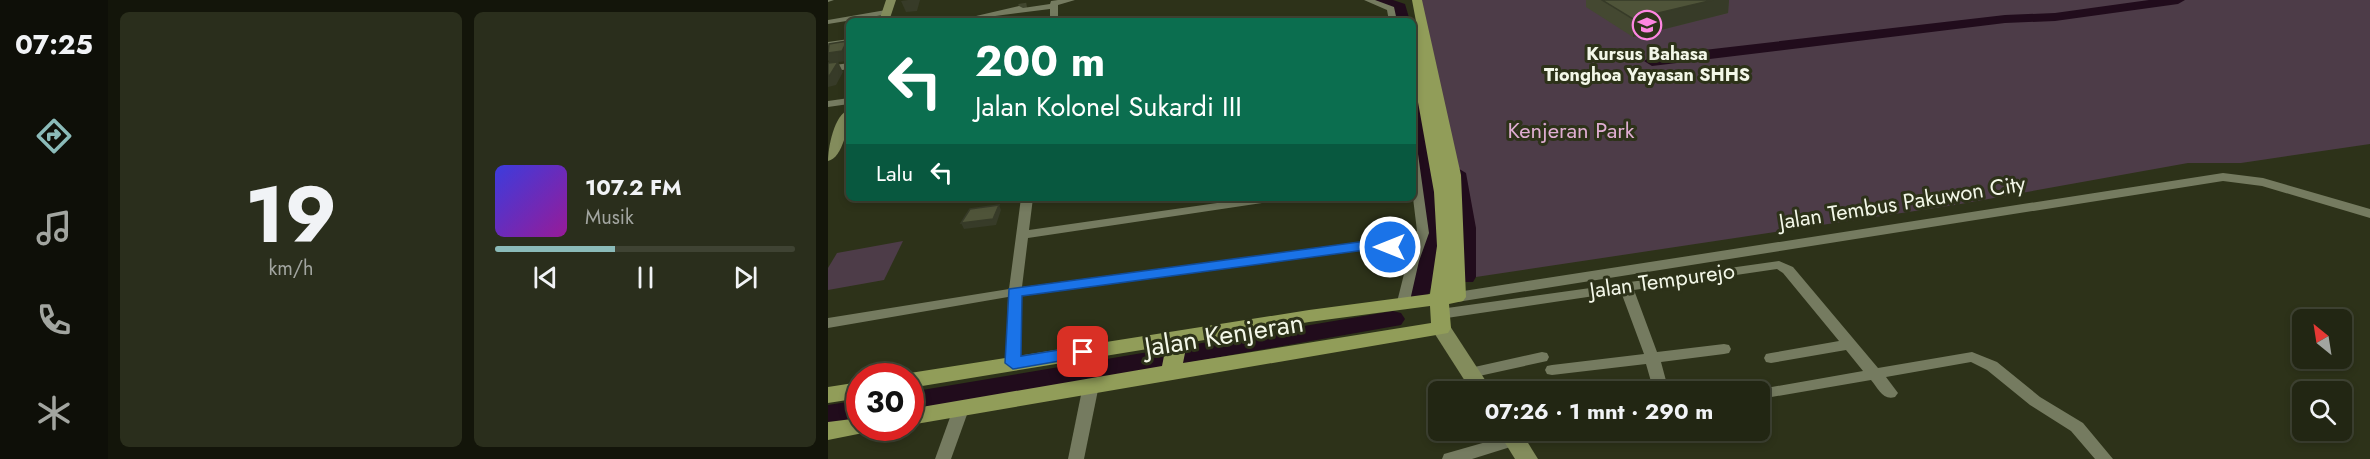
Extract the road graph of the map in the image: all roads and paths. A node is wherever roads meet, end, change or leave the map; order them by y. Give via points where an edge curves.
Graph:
1 (891, 0) edge
2 (1071, 0) edge
3 (1368, 0) edge
4 (1408, 0) edge
5 (1418, 0) edge
6 (1030, 6) dead end
7 (1054, 6) junction
8 (1019, 8) tunnel mouth
9 (885, 17) edge
10 (1054, 18) edge
11 (1392, 18) edge
12 (1411, 18) edge
13 (846, 20) edge
14 (828, 22) edge
15 (846, 42) edge
16 (828, 45) edge
17 (1416, 51) edge
18 (846, 66) edge
19 (828, 69) edge
20 (846, 101) edge
21 (828, 104) edge
22 (846, 117) edge
23 (1442, 123) junction
24 (1428, 125) junction
25 (835, 130) edge
26 (828, 157) edge
27 (1416, 178) edge
28 (1027, 201) edge
29 (1255, 201) edge
30 (2370, 209) edge
31 (2370, 214) edge
32 (1423, 233) junction
33 (1022, 235) junction
34 (1381, 244) junction
35 (1413, 261) junction
36 (1625, 285) junction
37 (1015, 292) junction
38 (1404, 302) junction
39 (1446, 303) junction
40 (828, 323) edge
41 (1177, 338) junction
42 (1849, 344) junction
43 (1724, 349) dead end
44 (1542, 357) dead end
45 (1652, 357) junction
46 (1770, 358) dead end
47 (1013, 363) junction
48 (1552, 370) dead end
49 (1172, 371) junction
50 (1470, 372) junction
51 (1875, 373) junction
52 (924, 379) edge
53 (1476, 381) edge
54 (1658, 381) edge
55 (1091, 385) junction
56 (846, 392) edge
57 (1770, 392) edge
58 (1890, 393) dead end
59 (828, 395) edge
60 (961, 409) junction
61 (924, 415) edge
62 (846, 428) edge
63 (828, 431) edge
64 (1496, 441) edge
65 (1515, 441) edge
66 (943, 459) edge
67 (1076, 459) edge
68 (1450, 459) edge
69 (1527, 459) edge
70 (2105, 459) edge

1 - 9 main road
2 - 7 street
3 - 11 street via 1391,9
4 - 12 main road
5 - 23 main road
6 - 7 street
7 - 8 street via 980,16
7 - 10 street
13 - 14 street
15 - 16 street
17 - 24 main road
18 - 19 street
20 - 21 street
22 - 25 main road
23 - 24 main road
23 - 39 main road via 1453,175
24 - 39 main road via 1443,202
25 - 26 main road
27 - 32 street
28 - 33 street
29 - 33 street
30 - 39 street, Jalan Tembus Pakuwon City via 2263,178 2212,171 2087,188
31 - 39 street, Jalan Tembus Pakuwon City via 2263,182 2223,177
32 - 34 street
32 - 35 street
33 - 37 street
34 - 35 street via 1405,253
34 - 37 street
35 - 38 street
36 - 39 street, Jalan Tempurejo
36 - 42 street, Jalan Tempurejo via 1779,265 1788,270
36 - 45 street
37 - 40 street
37 - 47 street
38 - 39 main road, Jalan Kenjeran
38 - 41 main road, Jalan Kenjeran
39 - 49 main road, Jalan Kenjeran
39 - 50 main road
41 - 47 main road, Jalan Kenjeran
41 - 49 main road
42 - 46 street
42 - 51 street
43 - 45 street
44 - 50 street
45 - 48 street
45 - 54 street
47 - 52 main road, Jalan Kenjeran
49 - 55 main road, Jalan Kenjeran
50 - 53 main road
51 - 57 street
51 - 58 street
51 - 70 street via 1972,357 1982,360 2077,427
55 - 60 main road, Jalan Kenjeran
55 - 67 street
56 - 59 main road
60 - 61 main road, Jalan Kenjeran
60 - 66 street
62 - 63 main road
64 - 68 street
65 - 69 main road

